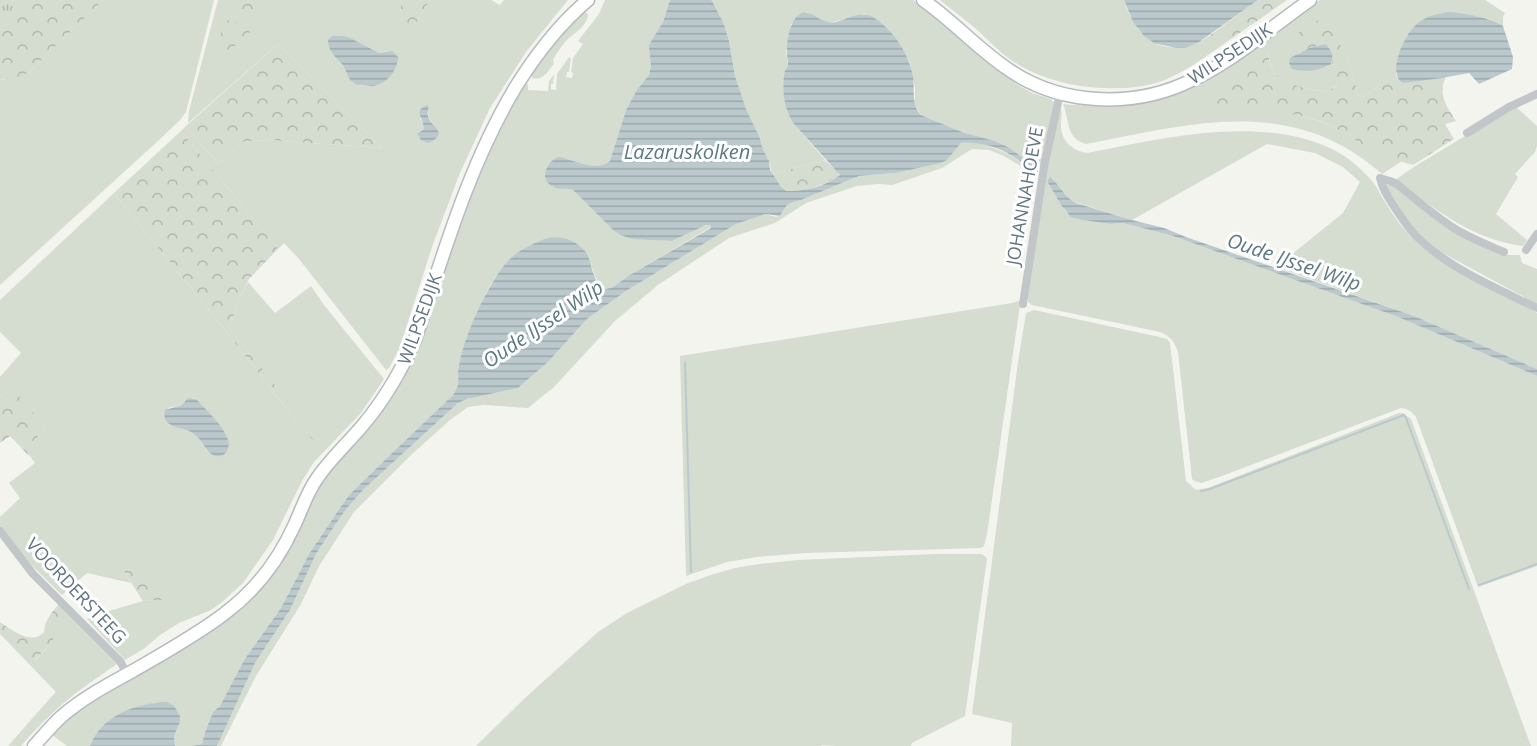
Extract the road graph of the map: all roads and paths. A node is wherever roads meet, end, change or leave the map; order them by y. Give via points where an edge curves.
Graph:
1 (588, 0) edge
2 (923, 0) edge
3 (1310, 0) edge
4 (1060, 93) junction
5 (1537, 94) edge
6 (1467, 133) dead end
7 (1537, 234) edge
8 (1527, 250) dead end
9 (1504, 252) dead end
10 (1023, 304) dead end
11 (1537, 308) edge
12 (0, 531) edge
13 (127, 674) junction
14 (34, 746) edge

1 - 13 main road, WILPSEDIJK via 535,57 501,112 463,195 404,363 381,403 315,481 275,561 224,614
2 - 4 main road, WILPSEDIJK via 1005,67
3 - 4 main road, WILPSEDIJK via 1217,66 1176,87 1120,99
4 - 10 street, JOHANNAHOEVE
5 - 6 street
7 - 8 street
9 - 11 street via 1456,229 1397,184 1380,178 1388,198 1423,242 1468,273
12 - 13 street, VOORDERSTEEG via 33,574 120,661
13 - 14 main road, WILPSEDIJK via 74,706

